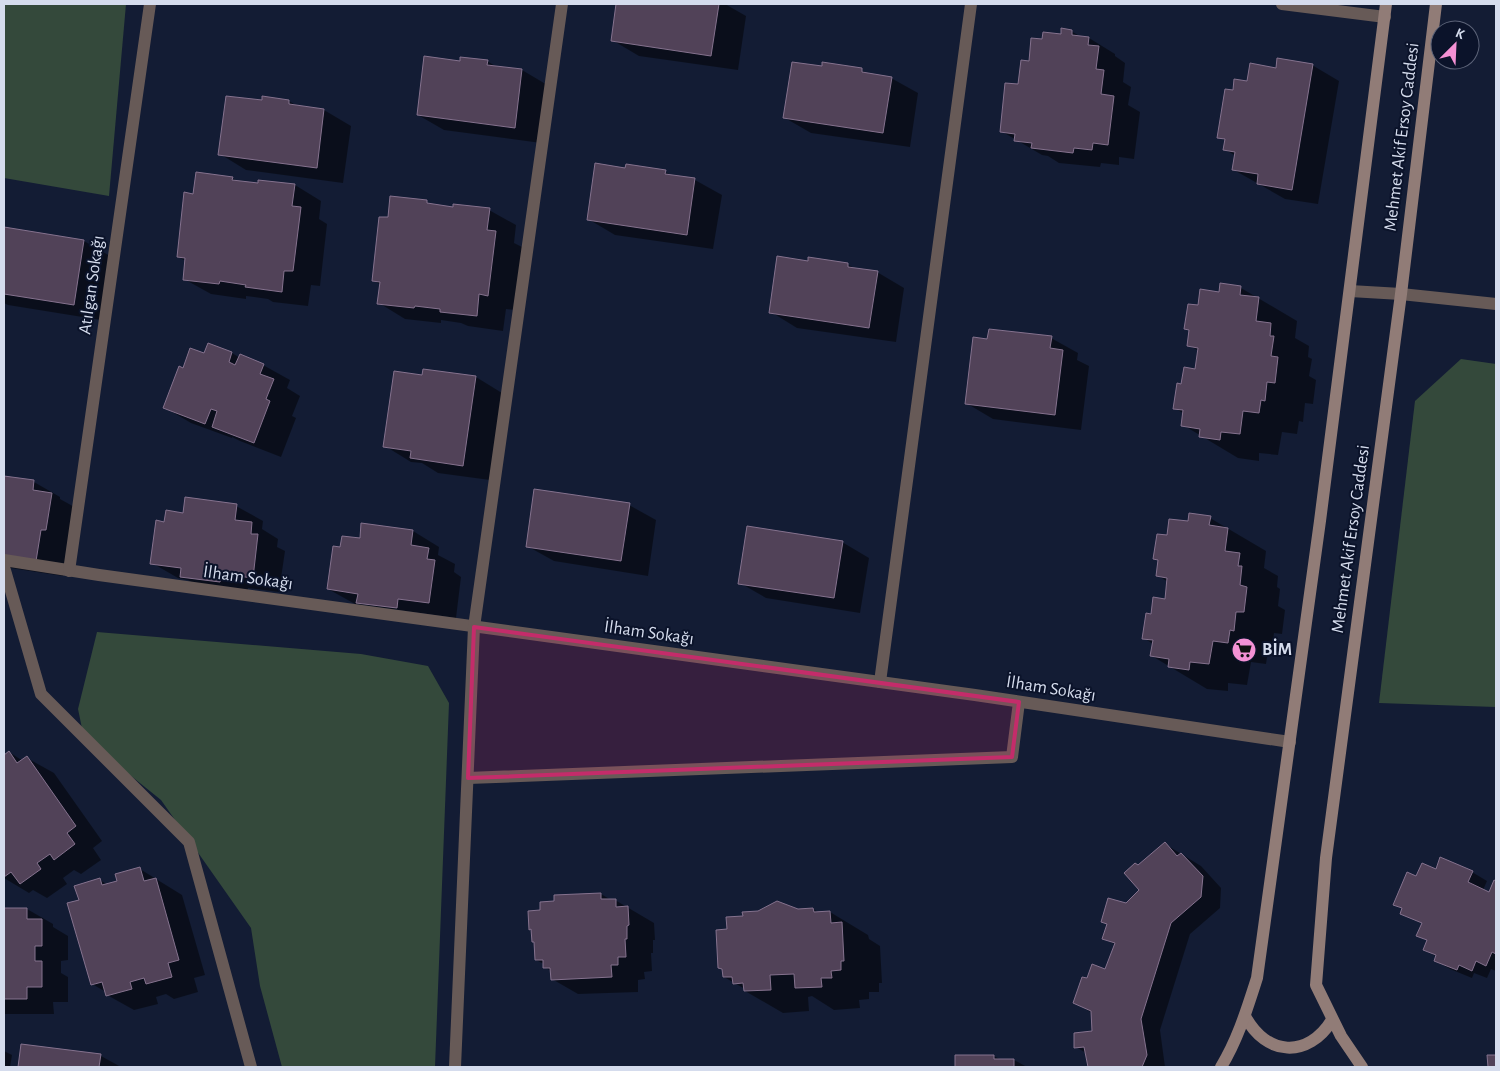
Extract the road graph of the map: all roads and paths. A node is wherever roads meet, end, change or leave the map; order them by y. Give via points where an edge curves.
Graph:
1 (150, 4) edge
2 (562, 4) edge
3 (971, 4) edge
4 (1282, 4) edge
5 (1386, 4) edge
6 (1436, 4) edge
7 (1385, 17) junction
8 (1350, 291) junction
9 (1401, 294) junction
10 (1496, 304) edge
11 (4, 560) edge
12 (4, 567) edge
13 (69, 571) junction
14 (474, 627) junction
15 (880, 682) junction
16 (1019, 702) junction
17 (1290, 742) junction
18 (468, 778) junction
19 (1245, 1016) junction
20 (1332, 1020) junction
21 (251, 1067) edge
22 (455, 1067) edge
23 (1221, 1067) edge
24 (1362, 1067) edge

1 - 13 street, Atılgan Sokağı
2 - 14 street
3 - 15 street
4 - 7 street
5 - 7 street, Mehmet Akif Ersoy Caddesi
6 - 9 street, Mehmet Akif Ersoy Caddesi
7 - 8 street, Mehmet Akif Ersoy Caddesi
8 - 9 street
8 - 17 street, Mehmet Akif Ersoy Caddesi
9 - 10 street
9 - 20 street, Mehmet Akif Ersoy Caddesi via 1326,858 1316,985
11 - 13 street, İlham Sokağı
12 - 21 street via 41,694 189,842
13 - 14 street, İlham Sokağı
14 - 15 street, İlham Sokağı
14 - 18 street
15 - 16 street, İlham Sokağı
16 - 17 street, İlham Sokağı
16 - 18 street via 1012,757
17 - 19 street, Mehmet Akif Ersoy Caddesi via 1257,978
18 - 22 street
19 - 20 street via 1259,1036 1282,1047 1300,1046 1317,1039
19 - 23 street, Mehmet Akif Ersoy Caddesi
20 - 24 street, Mehmet Akif Ersoy Caddesi

